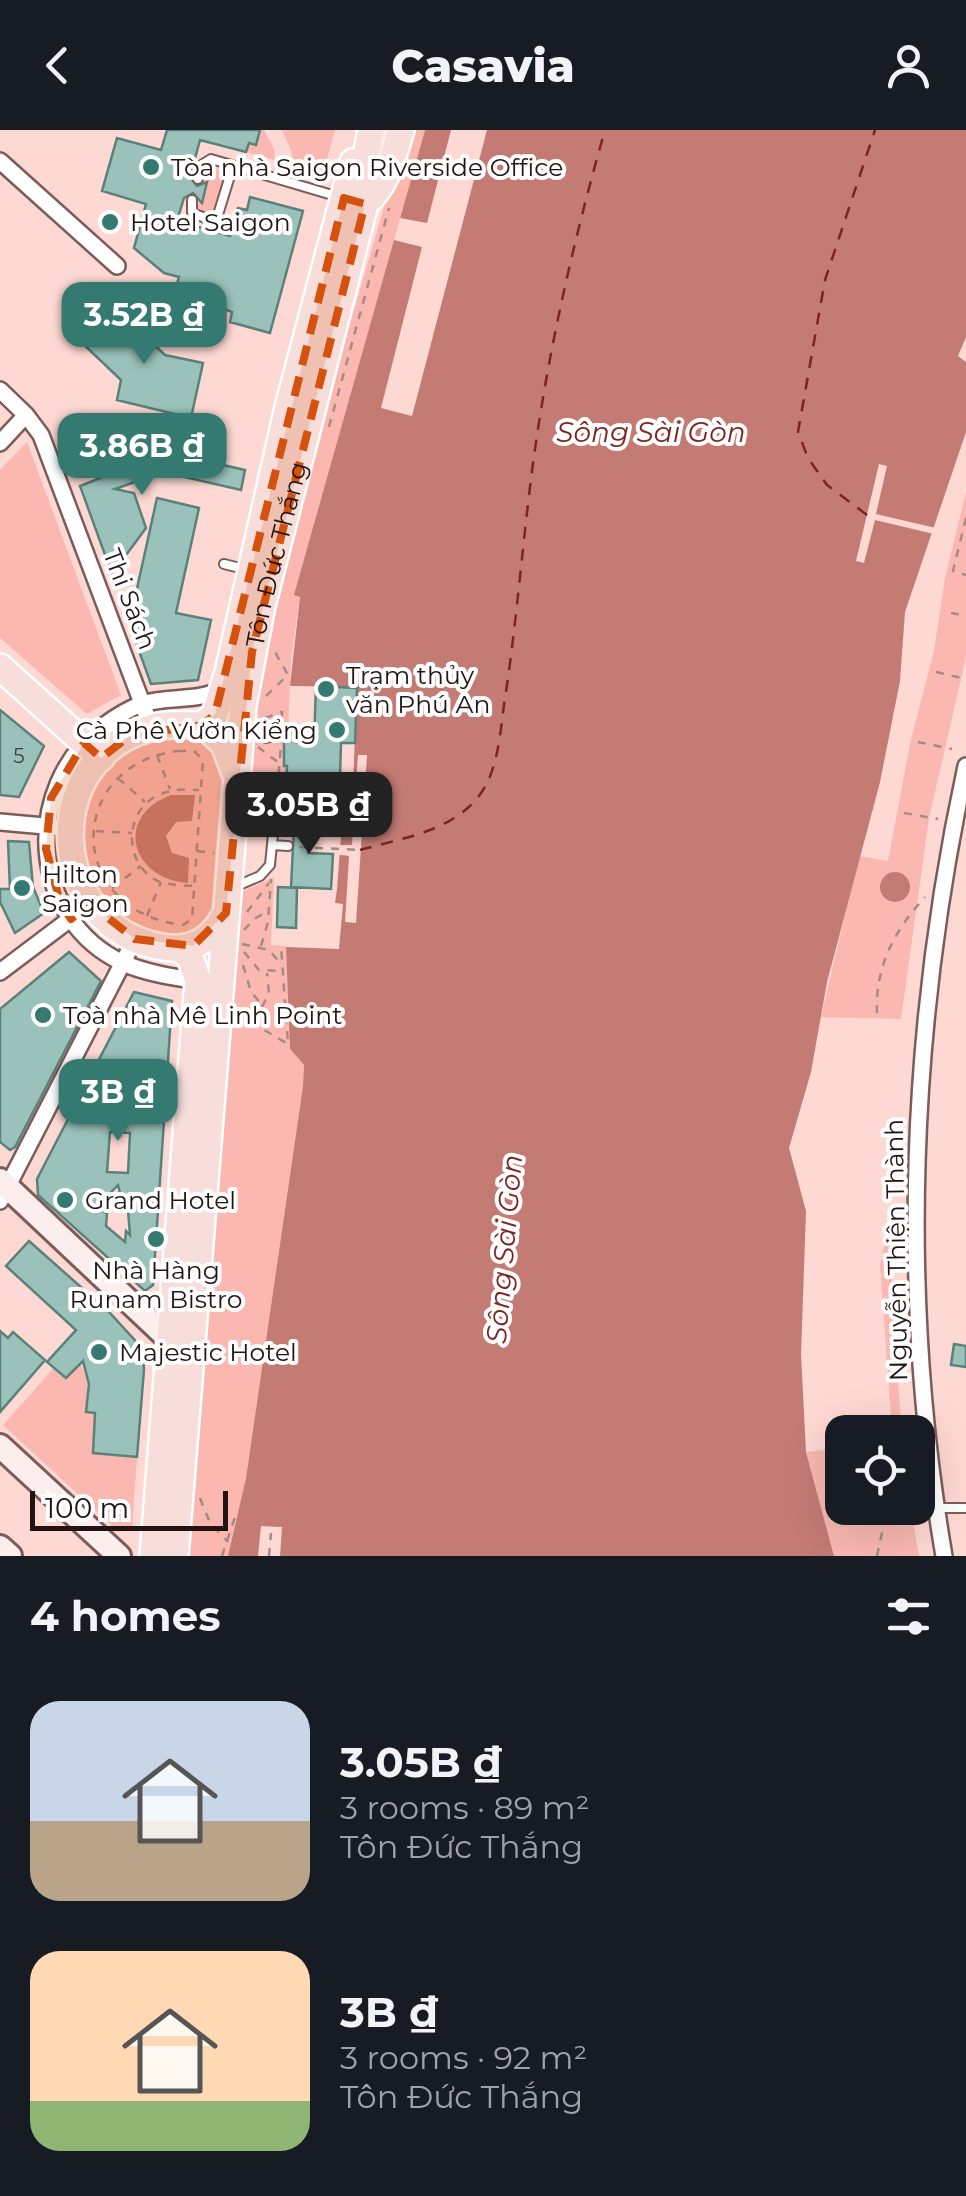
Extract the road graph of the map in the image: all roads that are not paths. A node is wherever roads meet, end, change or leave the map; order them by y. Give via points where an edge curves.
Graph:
1 (362, 130) edge
2 (371, 130) edge
3 (385, 130) edge
4 (401, 130) edge
5 (0, 161) edge
6 (233, 166) junction
7 (198, 180) dead end
8 (192, 200) dead end
9 (354, 201) junction
10 (117, 266) dead end
11 (0, 390) edge
12 (26, 415) junction
13 (0, 444) edge
14 (224, 564) dead end
15 (260, 573) junction
16 (0, 668) edge
17 (224, 688) junction
18 (147, 716) junction
19 (204, 725) junction
20 (249, 731) junction
21 (282, 734) road end
22 (101, 759) junction
23 (966, 766) edge
24 (241, 790) junction
25 (0, 822) edge
26 (70, 828) junction
27 (272, 845) junction
28 (288, 846) road end
29 (91, 904) junction
30 (235, 913) junction
31 (140, 928) junction
32 (180, 949) junction
33 (123, 962) junction
34 (0, 972) edge
35 (198, 980) junction
36 (3, 1190) edge
37 (170, 1340) junction
38 (0, 1446) edge
39 (936, 1508) junction
40 (966, 1508) edge
41 (0, 1547) edge
42 (107, 1551) edge
43 (10, 1556) edge
44 (153, 1556) edge
45 (175, 1556) edge
46 (944, 1556) edge

1 - 9 main road, Tôn Đức Thắng
2 - 9 main road, Tôn Đức Thắng
3 - 9 street via 375,168
4 - 9 main road, Tôn Đức Thắng via 380,190
5 - 10 street
6 - 7 lane via 208,160
6 - 8 lane via 217,218 192,213
6 - 9 lane
9 - 15 main road, Tôn Đức Thắng
11 - 12 street, Thi Sách
12 - 13 street
12 - 18 street, Thi Sách via 113,603
14 - 15 lane
15 - 17 main road, Tôn Đức Thắng
15 - 20 main road, Tôn Đức Thắng
16 - 22 main road
17 - 18 street
17 - 19 main road, Tôn Đức Thắng
18 - 19 main road
18 - 22 main road
19 - 24 main road via 224,744
20 - 21 lane
20 - 24 main road, Tôn Đức Thắng
22 - 26 main road via 79,790
23 - 39 street, Nguyễn Thiện Thành via 938,934 918,1127 920,1346
24 - 27 lane via 273,821
24 - 30 main road, Tôn Đức Thắng
25 - 26 street
26 - 29 main road via 72,863
27 - 28 lane
27 - 30 lane via 270,865
29 - 31 main road via 111,924
29 - 33 street via 88,938
29 - 34 street
30 - 32 main road via 209,938
30 - 45 main road, Tôn Đức Thắng
31 - 32 main road
31 - 33 street
32 - 35 main road
33 - 35 street
33 - 36 street
35 - 37 main road
36 - 37 street
37 - 44 main road
38 - 42 street
39 - 40 lane
39 - 46 street, Nguyễn Thiện Thành
41 - 43 street

